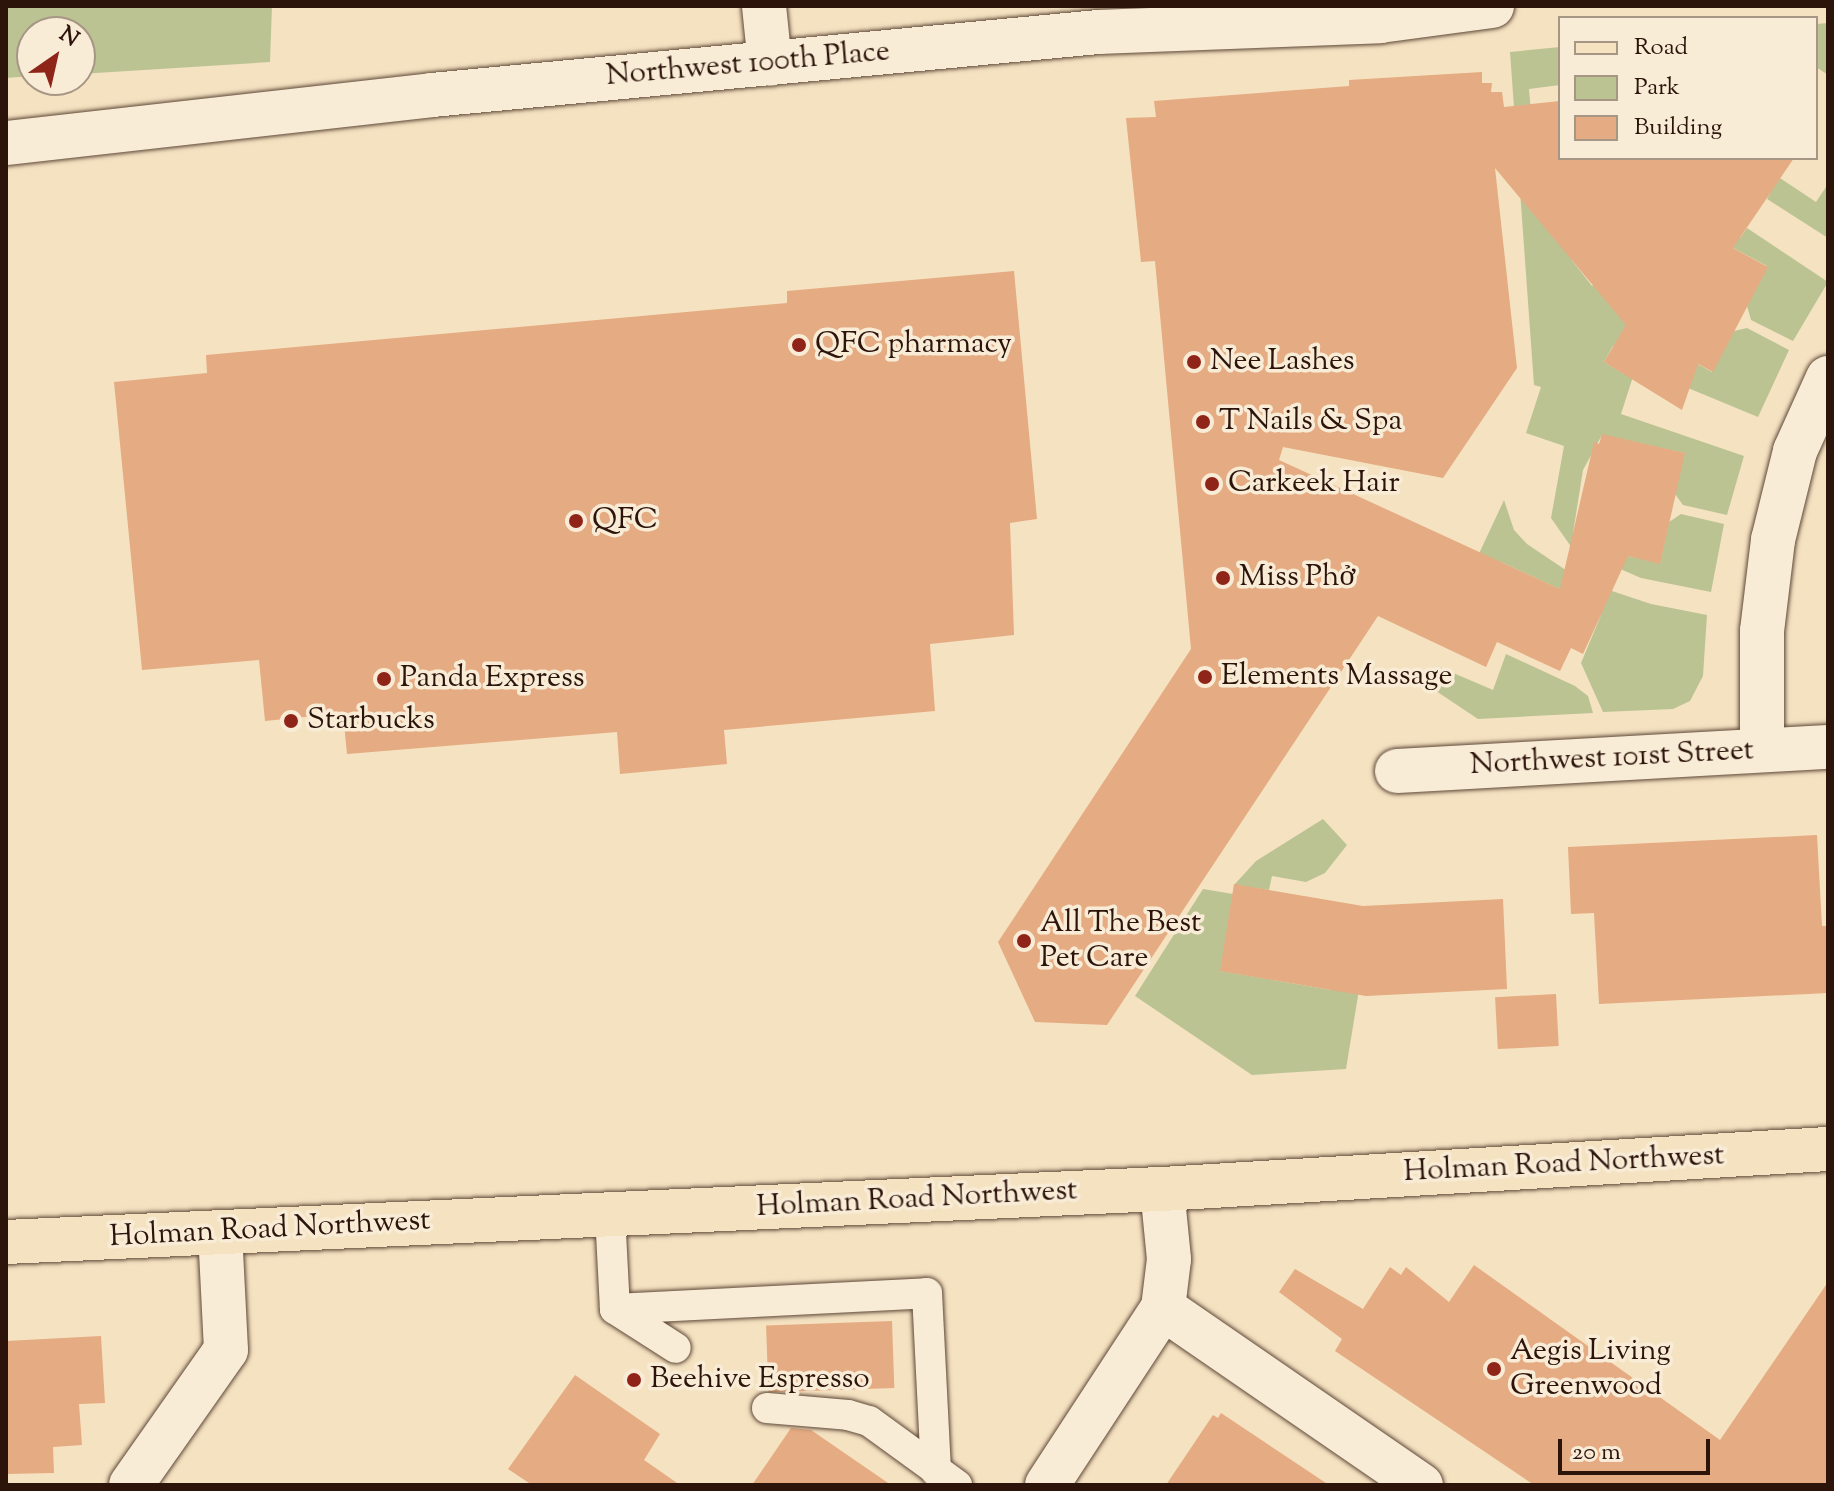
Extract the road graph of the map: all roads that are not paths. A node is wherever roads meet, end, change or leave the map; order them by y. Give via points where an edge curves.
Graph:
1 (764, 6) edge
2 (1492, 6) edge
3 (1107, 19) edge
4 (770, 64) junction
5 (6, 143) edge
6 (1828, 378) edge
7 (1828, 747) edge
8 (1762, 750) junction
9 (1397, 771) dead end
10 (1828, 1149) edge
11 (1162, 1189) junction
12 (610, 1214) junction
13 (220, 1232) junction
14 (6, 1242) edge
15 (1163, 1308) junction
16 (615, 1309) junction
17 (676, 1348) dead end
18 (767, 1408) dead end
19 (946, 1478) edge
20 (131, 1485) edge
21 (1047, 1485) edge
22 (1421, 1485) edge

1 - 4 street
2 - 3 street, Northwest 100th Place via 1380,21
3 - 4 street, Northwest 100th Place
4 - 5 street, Northwest 100th Place
6 - 8 street via 1795,451 1773,540 1762,631
7 - 8 street, Northwest 101st Street
8 - 9 street, Northwest 101st Street
10 - 11 main road, Holman Road Northwest
11 - 12 main road, Holman Road Northwest
11 - 15 street via 1169,1259
12 - 13 main road, Holman Road Northwest
12 - 16 lane
13 - 14 main road, Holman Road Northwest
13 - 20 street via 226,1350
15 - 21 street
15 - 22 street
16 - 17 lane
16 - 19 lane via 927,1293
18 - 19 lane via 869,1421

